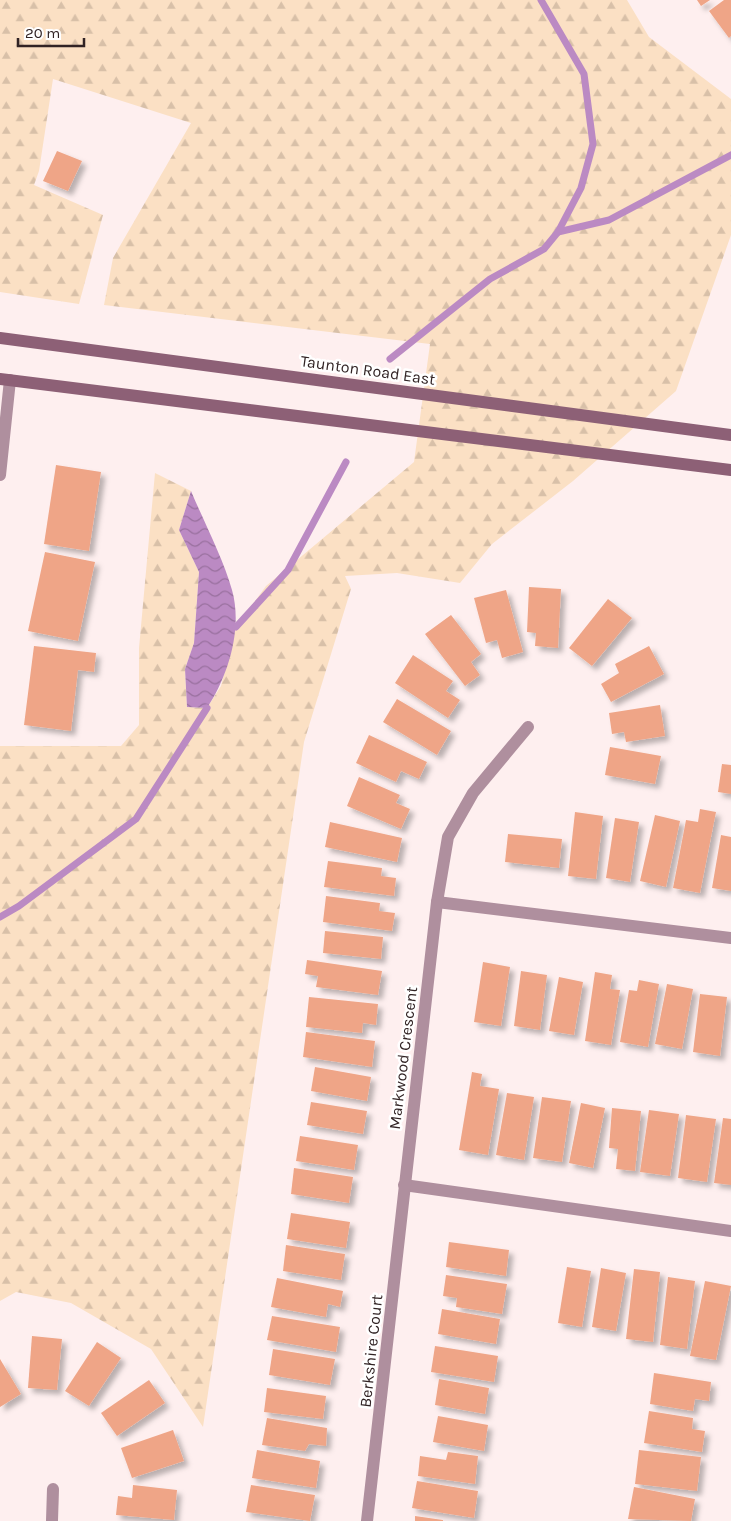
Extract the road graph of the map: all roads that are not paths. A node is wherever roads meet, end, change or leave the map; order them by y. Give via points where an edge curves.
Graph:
1 (0, 338) edge
2 (5, 379) edge
3 (731, 435) edge
4 (731, 470) edge
5 (0, 475) edge
6 (528, 727) dead end
7 (437, 902) junction
8 (731, 938) edge
9 (404, 1185) junction
10 (731, 1231) edge
11 (53, 1488) dead end
12 (52, 1521) edge
13 (367, 1521) edge

1 - 3 main road, Taunton Road East
2 - 4 main road
2 - 5 street
6 - 7 street, Markwood Crescent via 473,793 448,837
7 - 8 street
7 - 9 street, Markwood Crescent
9 - 10 street
9 - 13 street, Berkshire Court
11 - 12 street

